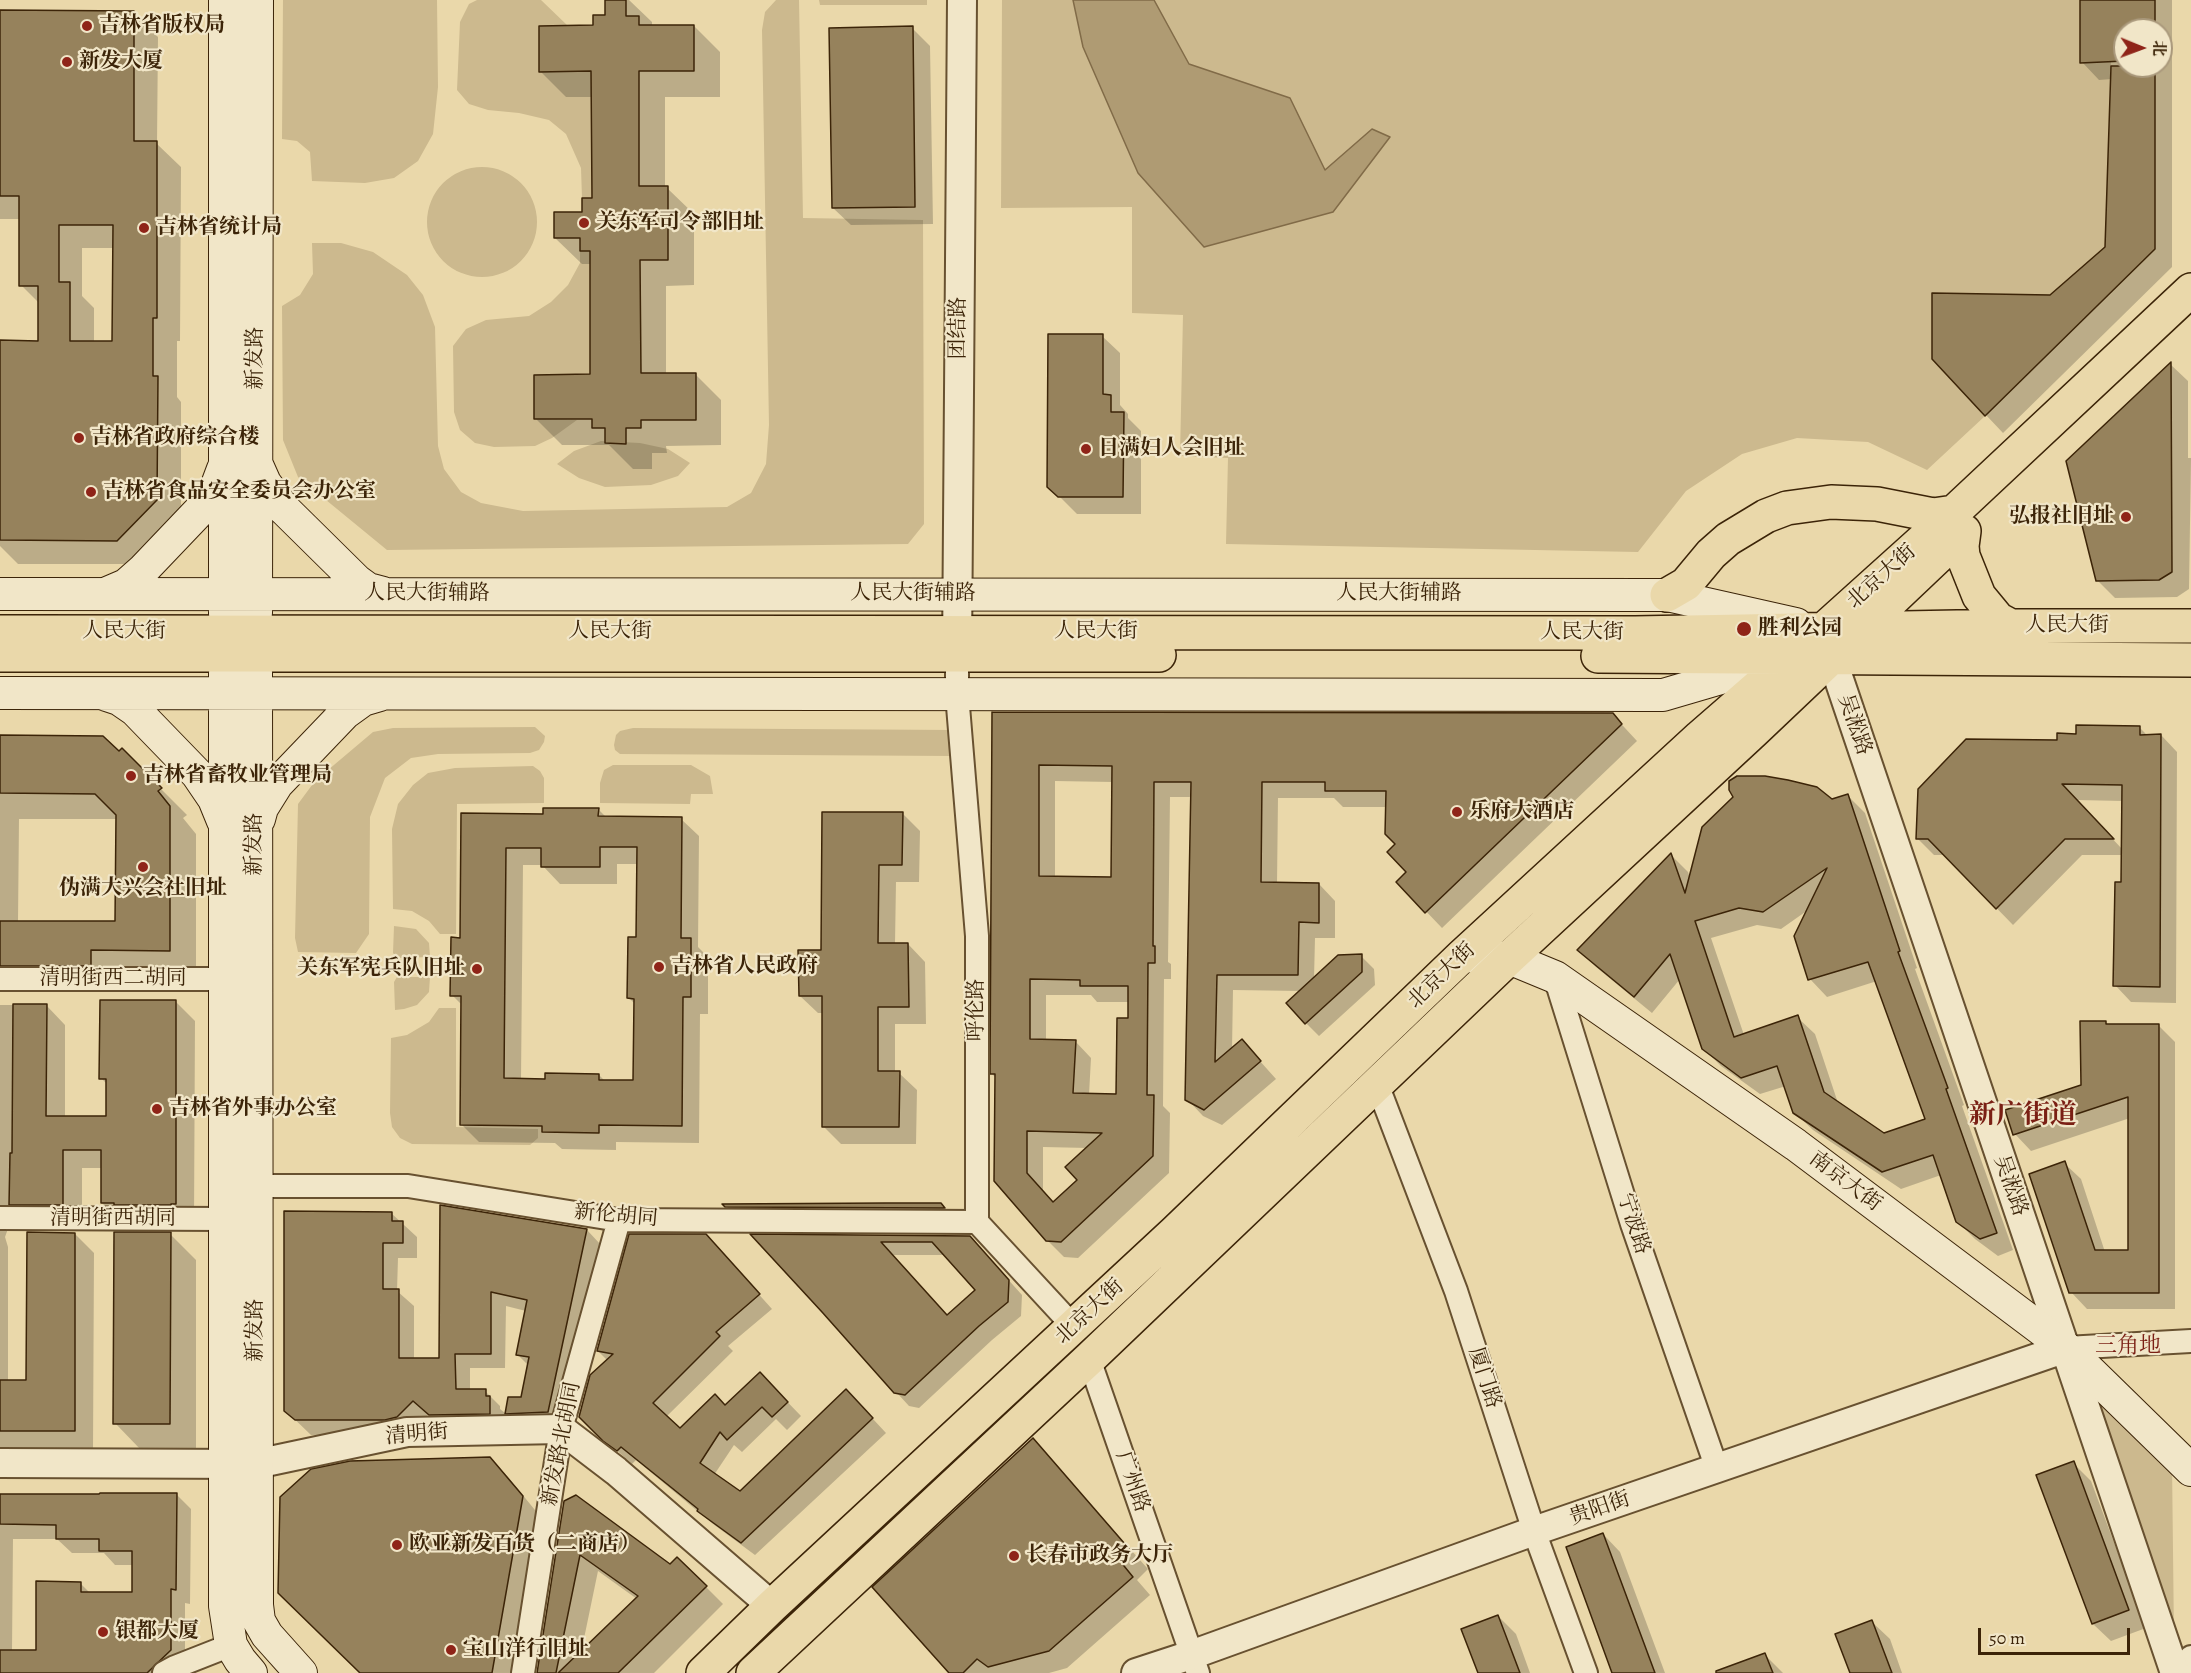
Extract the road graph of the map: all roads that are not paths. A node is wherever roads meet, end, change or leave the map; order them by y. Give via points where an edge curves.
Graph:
1 (225, 0) edge
2 (256, 0) edge
3 (962, 0) edge
4 (2191, 290) edge
5 (2191, 316) edge
6 (225, 463) junction
7 (256, 464) junction
8 (1959, 521) junction
9 (0, 594) edge
10 (105, 594) junction
11 (241, 594) junction
12 (384, 594) junction
13 (957, 594) junction
14 (1666, 595) junction
15 (2010, 626) junction
16 (2191, 626) edge
17 (1862, 629) junction
18 (0, 632) edge
19 (241, 643) junction
20 (957, 644) junction
21 (1827, 644) junction
22 (0, 655) edge
23 (1791, 658) junction
24 (2191, 660) edge
25 (0, 693) edge
26 (100, 693) junction
27 (241, 693) junction
28 (385, 694) junction
29 (957, 694) junction
30 (240, 828) junction
31 (1462, 956) junction
32 (1509, 958) junction
33 (1555, 977) junction
34 (225, 978) junction
35 (0, 980) edge
36 (1377, 1084) junction
37 (256, 1186) junction
38 (0, 1218) edge
39 (225, 1219) junction
40 (619, 1220) junction
41 (977, 1222) junction
42 (1074, 1327) junction
43 (2191, 1341) edge
44 (2066, 1348) junction
45 (1089, 1359) junction
46 (561, 1429) junction
47 (0, 1463) edge
48 (225, 1464) junction
49 (256, 1464) junction
50 (1717, 1469) junction
51 (2191, 1470) edge
52 (1534, 1531) junction
53 (772, 1606) junction
54 (231, 1645) junction
55 (2191, 1657) edge
56 (1194, 1664) edge
57 (164, 1673) edge
58 (251, 1673) edge
59 (301, 1673) edge
60 (524, 1673) edge
61 (703, 1673) edge
62 (753, 1673) edge
63 (1136, 1673) edge
64 (1586, 1673) edge
65 (2175, 1673) edge
66 (2190, 1673) edge

1 - 6 main road, 新发路
2 - 7 main road, 新发路
3 - 13 street, 团结路
4 - 8 main road, 北京大街
5 - 8 main road, 北京大街
6 - 10 main road via 205,505 143,570 126,585
6 - 11 main road, 新发路
7 - 11 main road, 新发路
7 - 12 main road via 284,508 357,581
8 - 14 main road via 1877,504 1831,502 1787,508 1728,539 1686,584
8 - 15 main road via 1963,556 1979,596 1993,614
8 - 17 main road, 北京大街
8 - 21 main road, 北京大街
9 - 10 main road, 人民大街辅路
10 - 11 main road, 人民大街辅路
11 - 12 main road, 人民大街辅路
11 - 19 main road, 新发路
12 - 13 main road, 人民大街辅路
13 - 14 main road, 人民大街辅路
13 - 20 street, 团结路
14 - 21 main road, 人民大街辅路
15 - 16 main road, 人民大街
15 - 17 main road, 人民大街
17 - 21 main road, 北京大街
18 - 19 main road, 人民大街
19 - 20 main road, 人民大街
19 - 22 main road, 人民大街
19 - 27 main road, 新发路
20 - 21 main road, 人民大街 via 1635,633
20 - 23 main road, 人民大街
20 - 29 street, 呼伦路
21 - 23 main road, 人民大街
21 - 24 main road, 人民大街
21 - 32 main road, 北京大街
21 - 44 street, 吴淞路
23 - 29 main road via 1663,695
23 - 31 main road, 北京大街
25 - 26 main road
26 - 27 main road
26 - 30 main road via 135,710 197,774
27 - 28 main road
27 - 30 main road, 新发路
28 - 29 main road
28 - 30 main road via 363,700 345,713
29 - 41 street, 呼伦路 via 977,936
30 - 34 main road, 新发路
30 - 37 main road, 新发路
31 - 32 main road, 南京大街
31 - 42 main road, 北京大街
32 - 33 main road, 南京大街
32 - 36 main road, 北京大街
33 - 44 main road, 南京大街 via 1796,1145
33 - 50 street, 宁波路 via 1632,1224
34 - 35 street, 清明街西二胡同
34 - 39 main road, 新发路
36 - 45 main road, 北京大街
36 - 52 street, 厦门路 via 1456,1291
37 - 40 street, 新伦胡同 via 408,1186
37 - 49 main road, 新发路
38 - 39 street, 清明街西胡同
39 - 48 main road, 新发路
40 - 41 street, 新伦胡同
40 - 46 street, 新发路北胡同
41 - 42 street
42 - 53 main road, 北京大街
43 - 44 street
44 - 50 street, 贵阳街
44 - 51 main road, 南京大街
44 - 65 street, 吴淞路
45 - 56 street, 广州路
45 - 62 main road, 北京大街
46 - 49 street, 清明街 via 407,1432
46 - 53 street via 616,1471
46 - 60 street, 新发路北胡同
47 - 48 street, 清明街
48 - 49 street, 清明街
48 - 54 main road, 新发路 via 225,1606
49 - 59 main road, 新发路 via 259,1621
50 - 52 street, 贵阳街
52 - 56 street, 贵阳街
52 - 64 street, 厦门路
53 - 61 main road, 北京大街
54 - 57 street
54 - 58 main road, 新发路
55 - 66 street
56 - 63 street, 贵阳街

